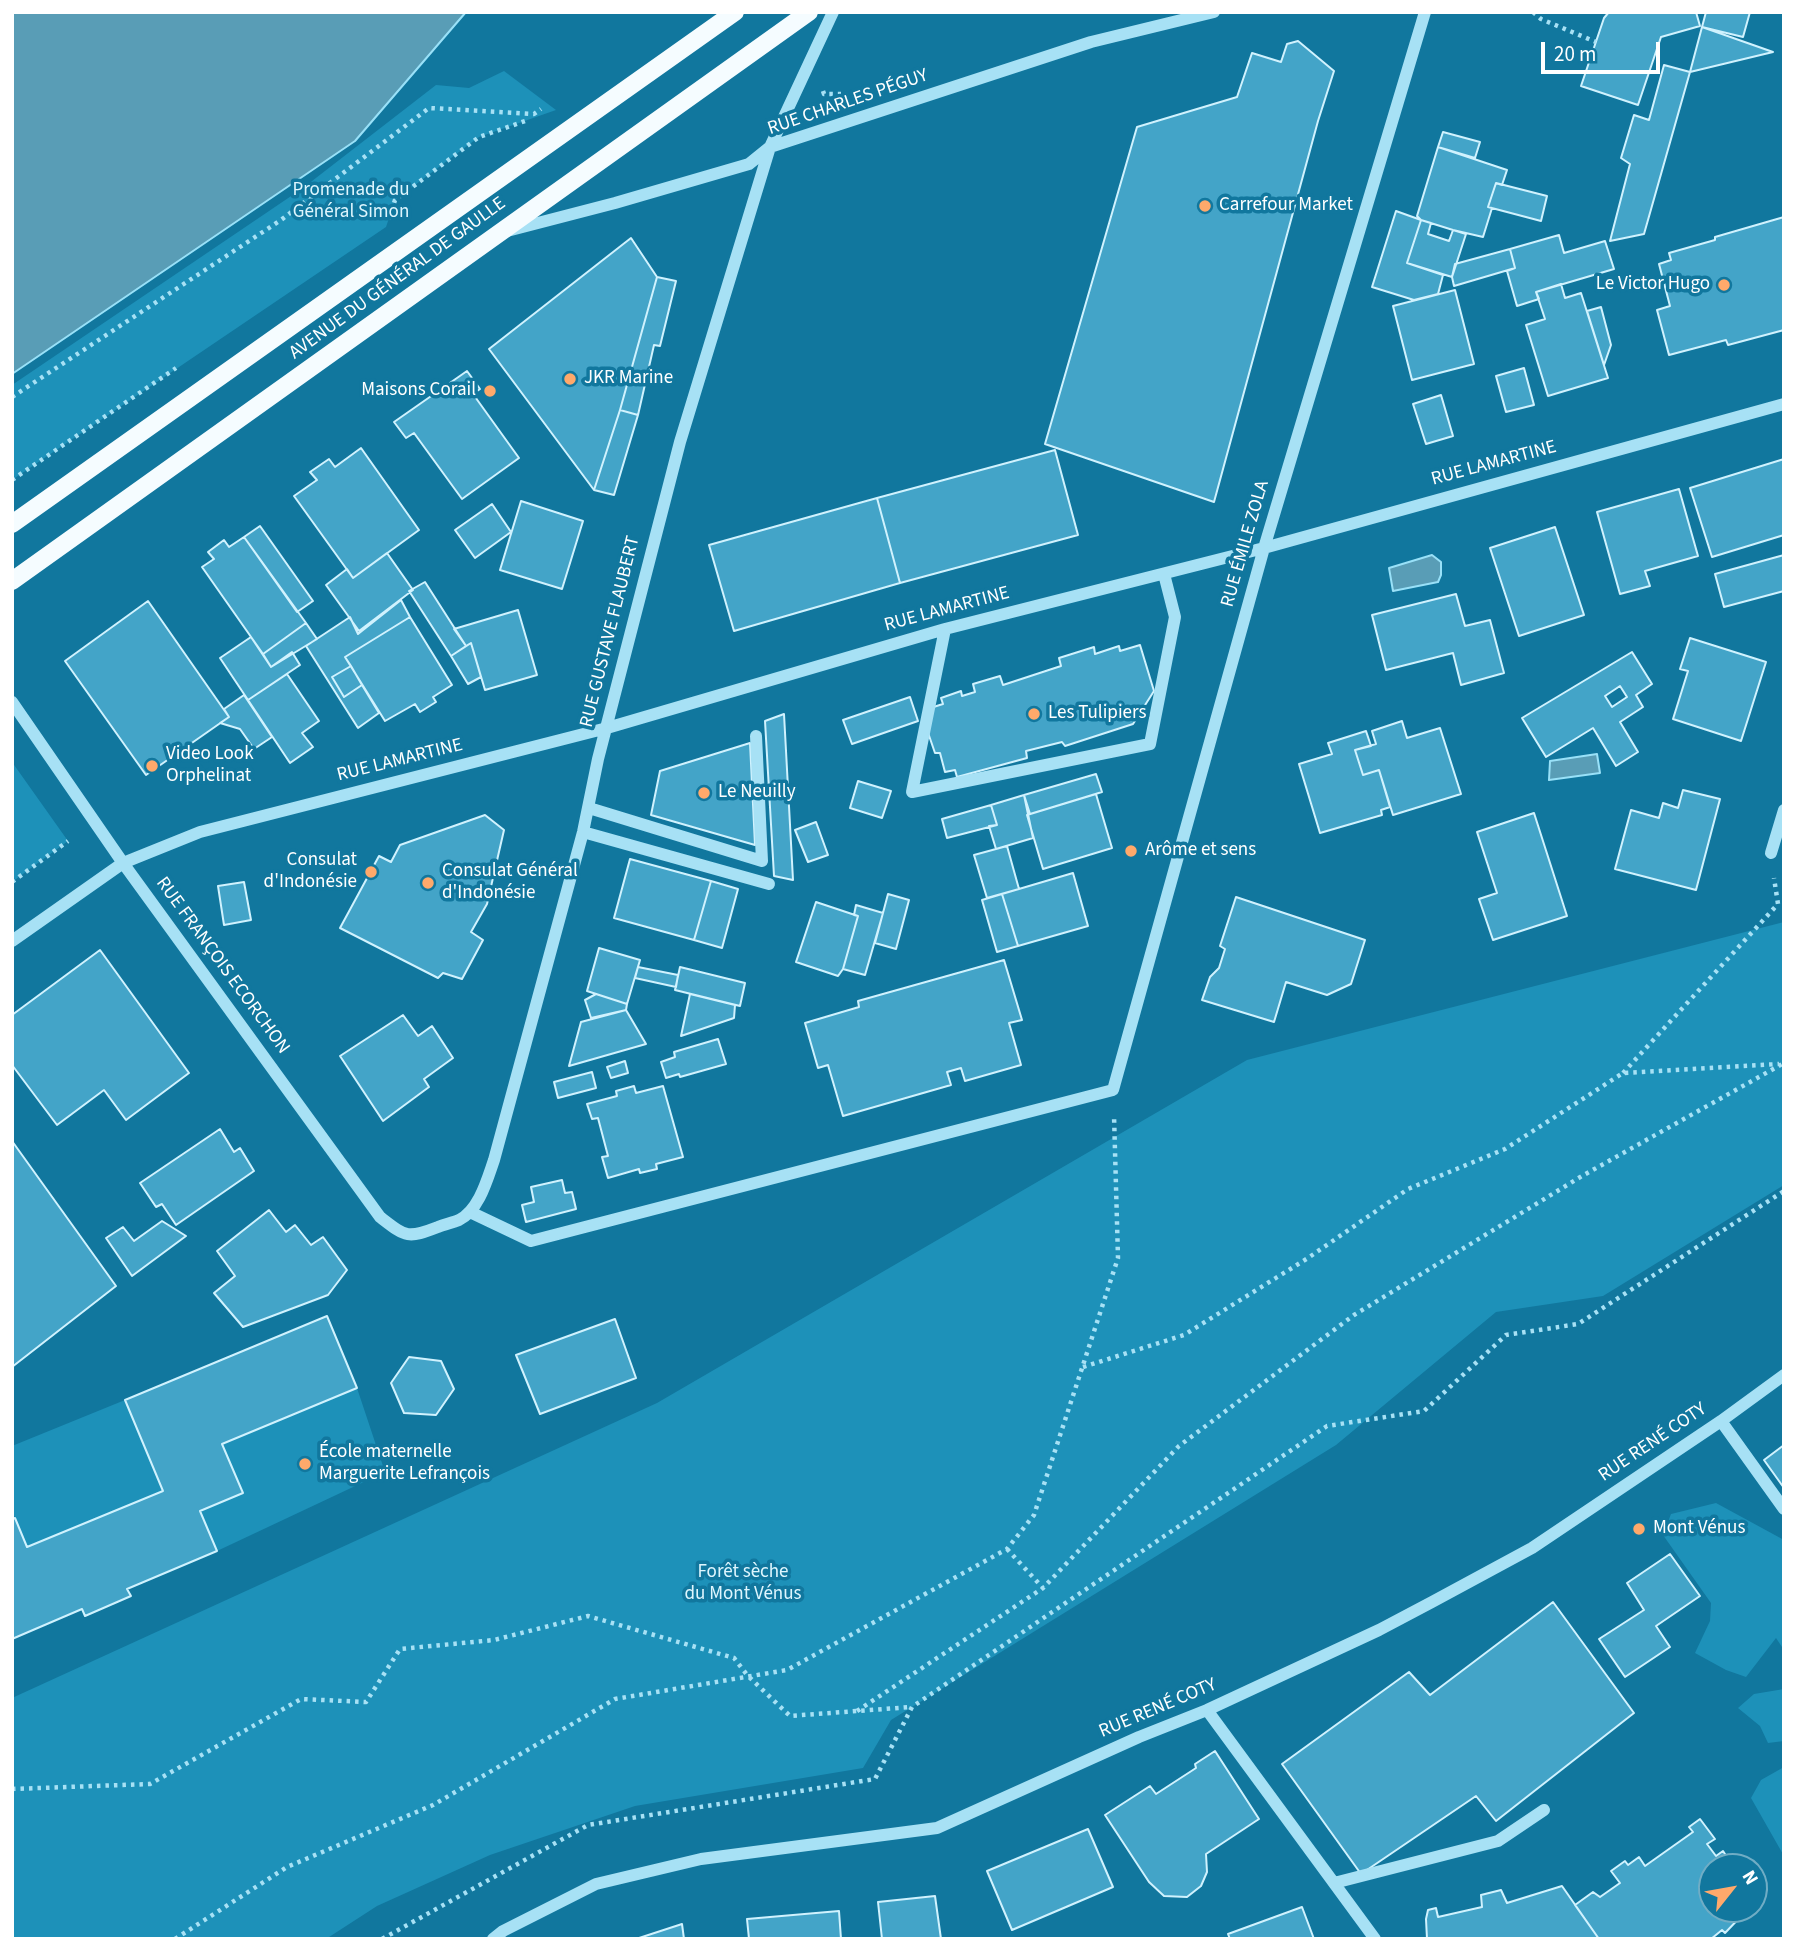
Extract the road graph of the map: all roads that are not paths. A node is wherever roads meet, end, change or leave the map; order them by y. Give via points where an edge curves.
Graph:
1 (736, 12) edge
2 (809, 12) edge
3 (833, 12) edge
4 (1214, 12) edge
5 (1425, 12) edge
6 (770, 147) junction
7 (497, 233) junction
8 (1784, 404) edge
9 (12, 524) edge
10 (1264, 548) junction
11 (1164, 574) junction
12 (12, 581) edge
13 (945, 629) junction
14 (12, 702) edge
15 (607, 728) junction
16 (756, 736) dead end
17 (589, 808) junction
18 (1784, 810) edge
19 (583, 832) junction
20 (1771, 853) road end
21 (123, 863) junction
22 (769, 884) dead end
23 (12, 941) edge
24 (470, 1212) junction
25 (1784, 1375) edge
26 (1721, 1421) junction
27 (1784, 1509) edge
28 (1208, 1710) junction
29 (1544, 1810) dead end
30 (1334, 1883) junction
31 (493, 1939) edge
32 (1376, 1939) edge

1 - 9 main road, AVENUE DU GÉNÉRAL DE GAULLE
2 - 7 main road, AVENUE DU GÉNÉRAL DE GAULLE
3 - 6 street, RUE GUSTAVE FLAUBERT
4 - 6 street, RUE CHARLES PÉGUY via 1091,42
5 - 10 street, RUE ÉMILE ZOLA
6 - 7 street, RUE CHARLES PÉGUY via 749,164
6 - 15 street, RUE GUSTAVE FLAUBERT via 680,442
7 - 12 main road, AVENUE DU GÉNÉRAL DE GAULLE
8 - 10 street, RUE LAMARTINE
10 - 11 street, RUE LAMARTINE
10 - 24 street, RUE ÉMILE ZOLA via 1113,1090 531,1241
11 - 13 street, RUE LAMARTINE
11 - 13 street via 1175,617 1150,744 912,792
13 - 15 street, RUE LAMARTINE
14 - 21 street, RUE FRANÇOIS ECORCHON
15 - 17 street, RUE GUSTAVE FLAUBERT
15 - 21 street, RUE LAMARTINE via 200,832
16 - 17 street via 762,861
17 - 19 street, RUE GUSTAVE FLAUBERT
18 - 20 street
19 - 22 street
19 - 24 street, RUE GUSTAVE FLAUBERT via 495,1160
21 - 23 street, RUE LAMARTINE
21 - 24 street, RUE FRANÇOIS ECORCHON via 380,1217 416,1236
25 - 26 street, RUE RENÉ COTY
26 - 27 street
26 - 28 street, RUE RENÉ COTY via 1532,1548 1379,1630
28 - 30 street
28 - 31 street, RUE RENÉ COTY via 937,1828 701,1859 596,1884
29 - 30 street via 1498,1841
30 - 32 street

